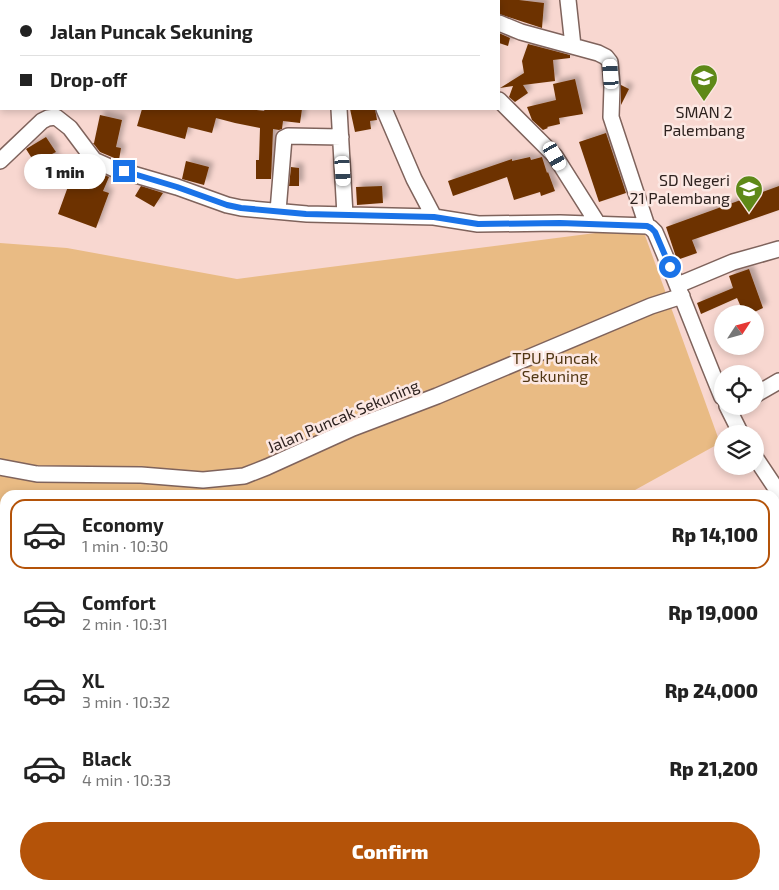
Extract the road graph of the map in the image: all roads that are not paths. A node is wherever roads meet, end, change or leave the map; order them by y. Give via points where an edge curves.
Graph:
1 (568, 0) edge
2 (500, 23) edge
3 (573, 46) junction
4 (500, 101) edge
5 (339, 110) edge
6 (384, 110) edge
7 (341, 137) junction
8 (0, 160) edge
9 (278, 211) junction
10 (345, 215) junction
11 (434, 217) junction
12 (598, 224) junction
13 (651, 229) junction
14 (779, 249) edge
15 (680, 290) junction
16 (714, 374) edge
17 (779, 381) edge
18 (764, 390) edge
19 (0, 467) edge
20 (764, 470) edge
21 (777, 490) edge

1 - 3 street
2 - 3 street
3 - 13 street via 603,54 610,62 611,116
4 - 12 street via 555,156
5 - 7 street
6 - 11 street
7 - 9 street via 284,138
7 - 10 street
8 - 9 street via 42,121 56,117 70,128 94,160 112,168 227,205
9 - 10 street
10 - 11 street
11 - 12 street via 478,224
12 - 13 street
13 - 15 street
14 - 15 street, Jalan Puncak Sekuning via 733,262
15 - 16 street
15 - 19 street, Jalan Puncak Sekuning via 651,306 244,476 203,480 140,475 37,474
17 - 18 street
20 - 21 street

